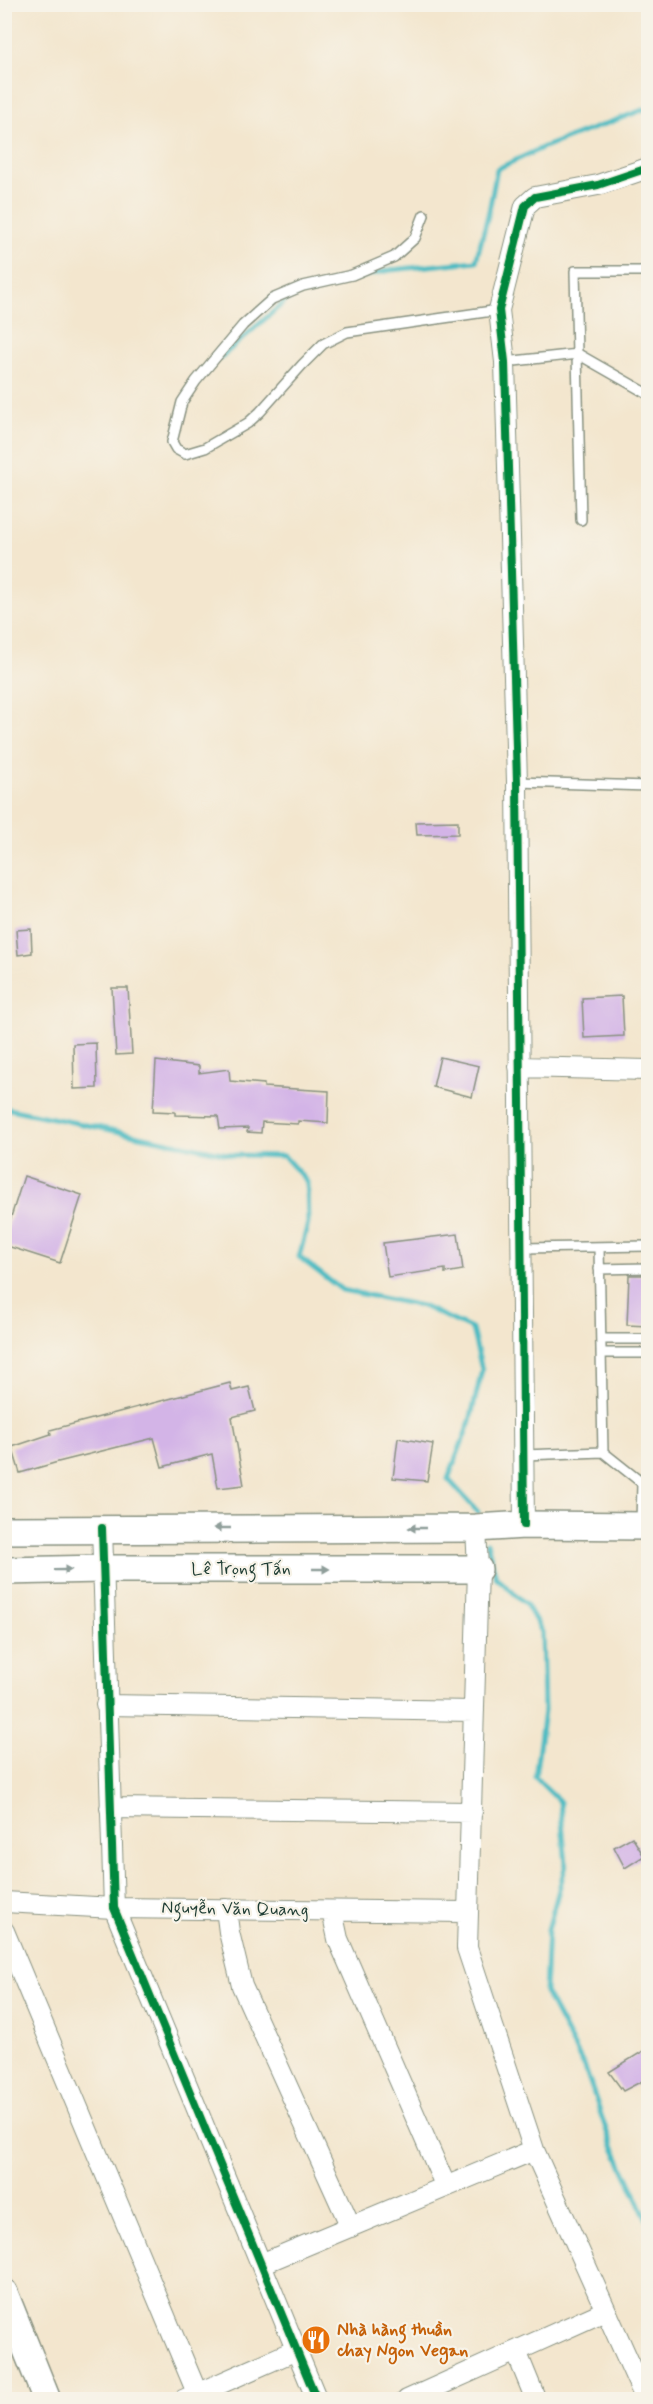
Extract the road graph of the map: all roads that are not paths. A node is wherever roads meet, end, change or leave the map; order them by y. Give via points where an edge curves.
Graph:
1 (648, 168) edge
2 (424, 215) dead end
3 (648, 271) edge
4 (499, 310) junction
5 (578, 354) junction
6 (505, 362) junction
7 (648, 394) edge
8 (581, 520) dead end
9 (517, 783) junction
10 (648, 786) edge
11 (519, 1067) junction
12 (648, 1070) edge
13 (648, 1246) edge
14 (599, 1247) junction
15 (522, 1248) junction
16 (648, 1268) edge
17 (599, 1269) junction
18 (601, 1339) junction
19 (648, 1339) edge
20 (601, 1353) junction
21 (648, 1353) edge
22 (603, 1452) junction
23 (524, 1455) junction
24 (645, 1483) edge
25 (524, 1525) junction
26 (645, 1526) edge
27 (102, 1528) junction
28 (476, 1528) junction
29 (4, 1530) edge
30 (103, 1569) junction
31 (478, 1569) junction
32 (4, 1571) edge
33 (106, 1706) junction
34 (474, 1711) junction
35 (110, 1808) junction
36 (472, 1812) junction
37 (4, 1902) edge
38 (114, 1908) junction
39 (226, 1909) junction
40 (332, 1911) junction
41 (466, 1912) junction
42 (4, 1931) edge
43 (534, 2150) junction
44 (446, 2187) junction
45 (351, 2227) junction
46 (261, 2265) junction
47 (4, 2293) edge
48 (606, 2311) junction
49 (296, 2350) junction
50 (516, 2351) junction
51 (193, 2397) edge
52 (416, 2398) edge
53 (47, 2400) edge
54 (317, 2400) edge
55 (536, 2400) edge
56 (646, 2400) edge

1 - 4 street via 598,185 535,197 525,206
2 - 4 lane via 416,238 394,257 352,275 303,286 272,299 243,326 182,402 172,442 176,449 185,454 205,448 248,423 323,344 347,332
3 - 5 lane via 575,272
4 - 6 street
5 - 6 lane
5 - 7 lane
5 - 8 lane
6 - 9 street
9 - 10 lane
9 - 11 street
11 - 12 street
11 - 15 street
13 - 14 lane
14 - 15 lane
14 - 17 lane
15 - 23 street
16 - 17 lane
17 - 18 lane
18 - 19 lane
18 - 20 lane
20 - 21 lane
20 - 22 lane
22 - 23 lane
22 - 24 lane
23 - 25 street
24 - 26 lane
25 - 26 street
25 - 28 street
28 -> 27 street
27 - 29 street
27 - 30 street
28 - 31 street
30 -> 31 street, Lê Trọng Tấn
32 -> 30 street, Lê Trọng Tấn
30 - 33 street
31 - 34 street
33 - 34 street
33 - 35 street
34 - 36 street
35 - 36 street
35 - 38 street
36 - 41 street
37 - 38 street, Nguyễn Văn Quang
38 - 39 street, Nguyễn Văn Quang
38 - 46 street
39 - 40 street, Nguyễn Văn Quang
39 - 45 street via 242,1986
40 - 41 street, Nguyễn Văn Quang
40 - 44 street via 338,1939
41 - 43 street via 467,1948
42 - 51 street
43 - 44 street
43 - 48 street
44 - 45 street
45 - 46 street
46 - 49 street
47 - 53 street
48 - 50 street
48 - 56 street
49 - 51 street
49 - 54 street
50 - 52 street
50 - 55 street

